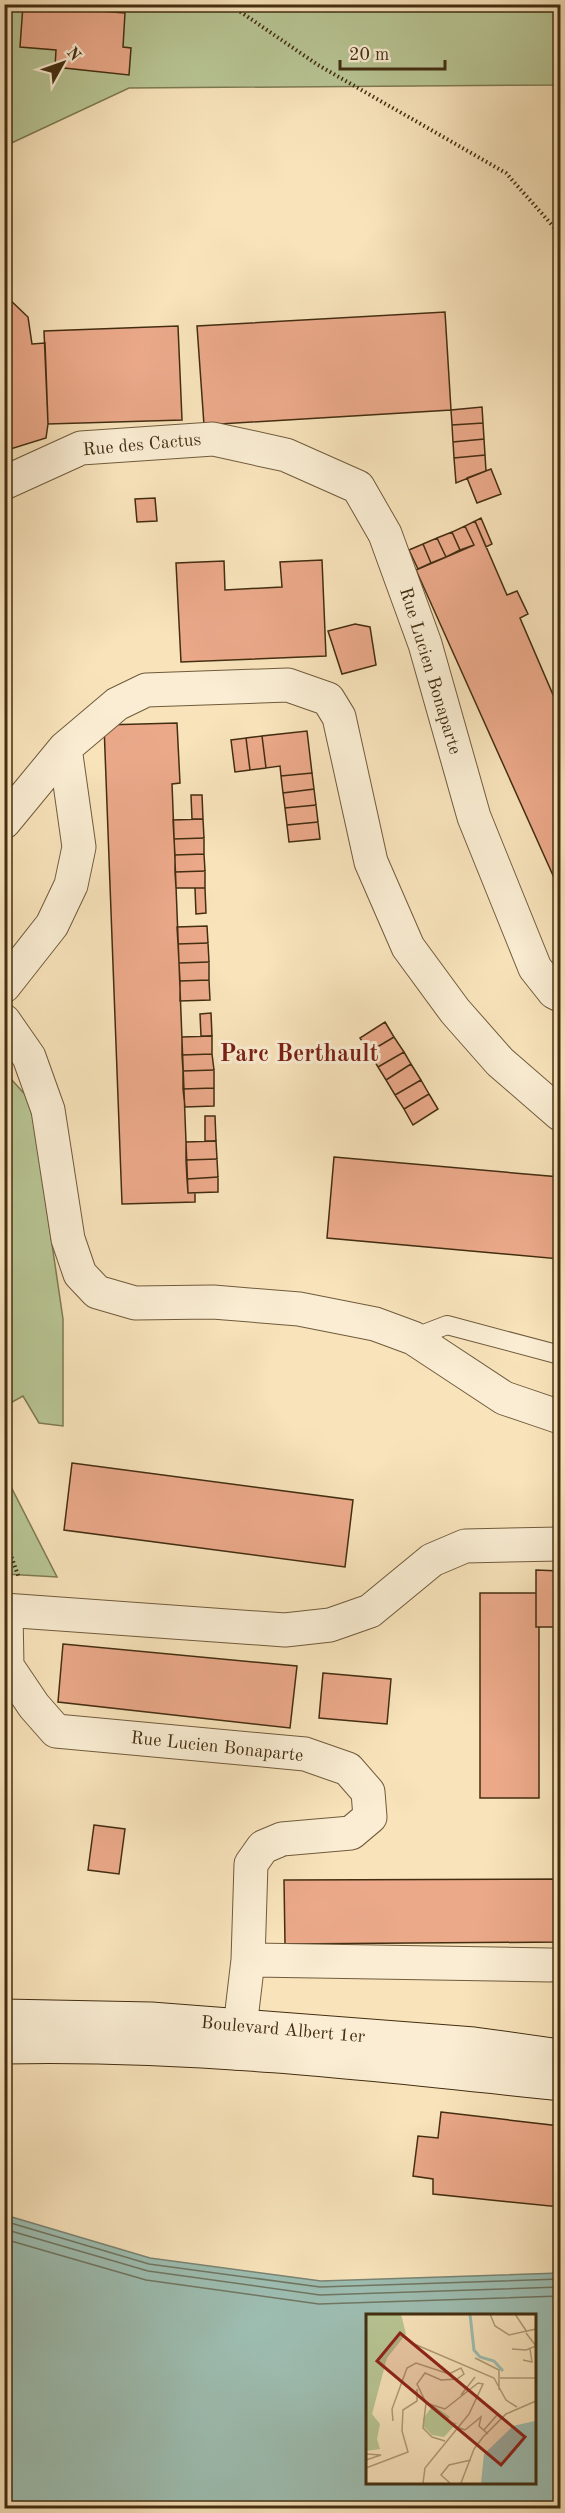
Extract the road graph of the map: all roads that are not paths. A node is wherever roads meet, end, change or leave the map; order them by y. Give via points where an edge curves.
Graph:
1 (213, 439) joint
2 (4, 483) edge
3 (65, 748) junction
4 (4, 822) edge
5 (4, 986) edge
6 (561, 995) edge
7 (4, 1021) edge
8 (561, 1114) edge
9 (413, 1338) junction
10 (561, 1355) edge
11 (561, 1417) edge
12 (561, 1544) edge
13 (5, 1611) edge
14 (249, 1960) junction
15 (550, 1965) dead end
16 (4, 2016) edge
17 (239, 2040) junction
18 (4, 2047) edge
19 (561, 2056) edge
20 (561, 2084) edge

1 - 2 street, Rue des Cactus via 81,448
1 - 6 street, Rue Lucien Bonaparte via 286,455 358,487 385,534 425,644 474,817 535,968
3 - 4 street
3 - 5 street via 79,847 71,885 52,925
3 - 8 street via 117,704 146,690 288,685 328,699 339,717 371,862 408,947 455,1011 500,1062
7 - 9 street via 29,1057 48,1110 68,1239 80,1274 97,1292 135,1303 213,1302 299,1309 375,1324
9 - 10 lane via 447,1325
9 - 11 street via 504,1398
12 - 13 street, Rue Lucien Bonaparte via 465,1546 432,1560 370,1611 330,1625 285,1630
13 - 14 street, Rue Lucien Bonaparte via 7,1666 56,1731 305,1754 348,1769 368,1792 370,1817 351,1833 282,1839 263,1847 251,1864
14 - 15 street
14 - 17 street, Rue Lucien Bonaparte
16 - 17 street, Boulevard Albert 1er via 151,2019
17 - 18 street, Boulevard Albert 1er via 190,2050
17 - 19 street, Boulevard Albert 1er via 474,2044
17 - 20 street, Boulevard Albert 1er via 286,2057

